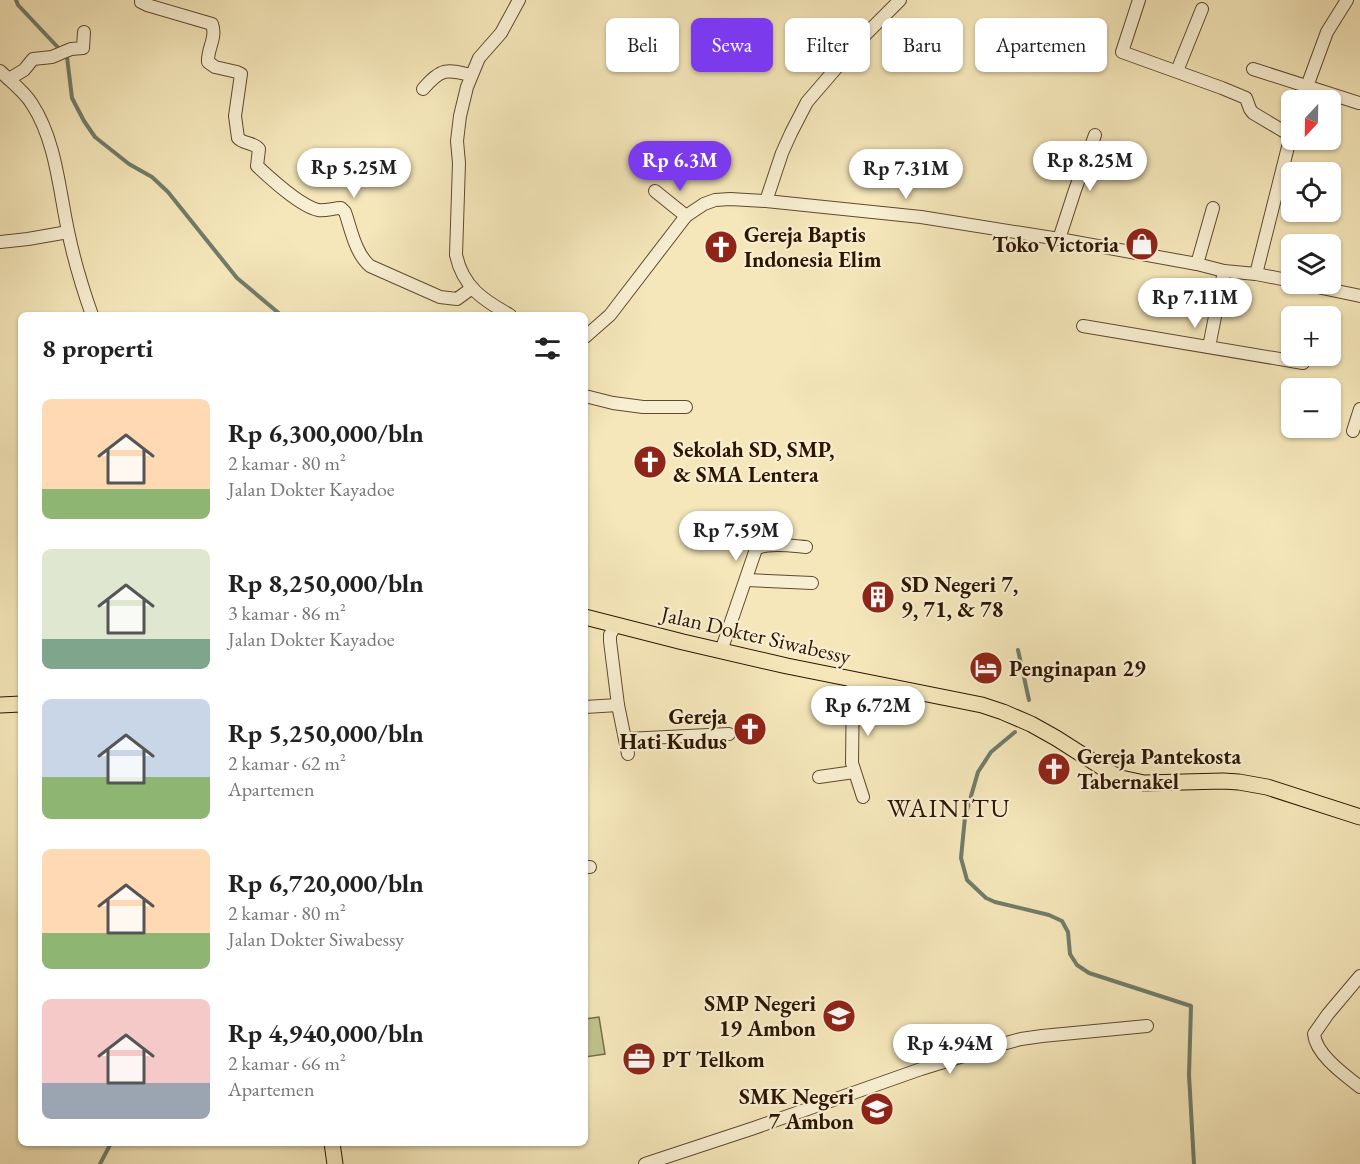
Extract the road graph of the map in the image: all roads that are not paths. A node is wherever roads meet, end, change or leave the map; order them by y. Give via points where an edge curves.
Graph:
1 (141, 0) edge
2 (519, 0) edge
3 (900, 0) edge
4 (1139, 0) edge
5 (1347, 0) edge
6 (1202, 9) dead end
7 (84, 32) dead end
8 (1253, 69) dead end
9 (1177, 71) junction
10 (4, 75) edge
11 (471, 75) junction
12 (1307, 86) junction
13 (423, 89) dead end
14 (1306, 90) edge
15 (1359, 103) edge
16 (1281, 128) edge
17 (1095, 135) dead end
18 (1287, 150) edge
19 (655, 191) dead end
20 (766, 201) junction
21 (1213, 208) dead end
22 (686, 216) junction
23 (68, 232) junction
24 (1059, 239) junction
25 (0, 242) edge
26 (1197, 264) junction
27 (1224, 270) junction
28 (1256, 274) junction
29 (1281, 279) edge
30 (472, 288) junction
31 (1341, 292) edge
32 (1360, 296) edge
33 (91, 312) edge
34 (505, 312) edge
35 (1083, 326) dead end
36 (588, 334) edge
37 (1209, 347) junction
38 (1281, 359) edge
39 (588, 397) edge
40 (686, 407) dead end
41 (1360, 409) edge
42 (1353, 431) dead end
43 (806, 547) dead end
44 (746, 580) junction
45 (812, 583) dead end
46 (588, 618) edge
47 (615, 626) junction
48 (721, 651) junction
49 (854, 680) junction
50 (18, 704) edge
51 (0, 705) edge
52 (618, 705) junction
53 (588, 707) edge
54 (729, 735) dead end
55 (626, 739) junction
56 (628, 754) dead end
57 (854, 772) junction
58 (819, 777) dead end
59 (863, 797) dead end
60 (1360, 817) edge
61 (1360, 976) edge
62 (1147, 1026) dead end
63 (1360, 1087) edge
64 (332, 1146) edge
65 (335, 1164) edge
66 (645, 1164) edge

1 - 30 street via 213,24 208,62 241,74 235,116 237,138 256,145 256,166 297,199 318,210 342,208 364,261 440,297 457,299
2 - 11 street
3 - 20 street via 807,102 790,133
4 - 9 street via 1122,52
5 - 12 street via 1327,32
6 - 9 street
7 - 10 street via 83,48 33,59 24,70
8 - 12 street
9 - 16 street via 1246,98 1253,113
10 - 23 street via 28,99 45,130
11 - 13 street via 439,73
11 - 30 street via 457,141 456,255
12 - 14 street
12 - 15 street
17 - 24 street
18 - 28 street
19 - 22 street
20 - 22 street via 715,200
20 - 24 street via 921,217
21 - 26 street
22 - 36 street via 610,315
23 - 25 street
23 - 33 street
24 - 26 street
26 - 27 street
27 - 28 street
27 - 37 street
28 - 29 street
30 - 34 street
31 - 32 street
35 - 37 street
37 - 38 street
39 - 40 street via 643,407
41 - 42 street
43 - 44 street via 758,546
44 - 45 street
44 - 48 street
46 - 47 main road, Jalan Dokter Siwabessy
47 - 48 main road, Jalan Dokter Siwabessy
47 - 52 street via 610,641
48 - 49 main road, Jalan Dokter Siwabessy
49 - 57 street
49 - 60 main road, Jalan Dokter Siwabessy via 1003,712 1056,738 1111,773 1131,780 1239,782
50 - 51 main road
52 - 53 street
52 - 55 street
54 - 55 street
55 - 56 street
57 - 58 street
57 - 59 street
61 - 63 street via 1314,1034 1320,1051
62 - 66 street via 1042,1036 999,1045
64 - 65 main road

